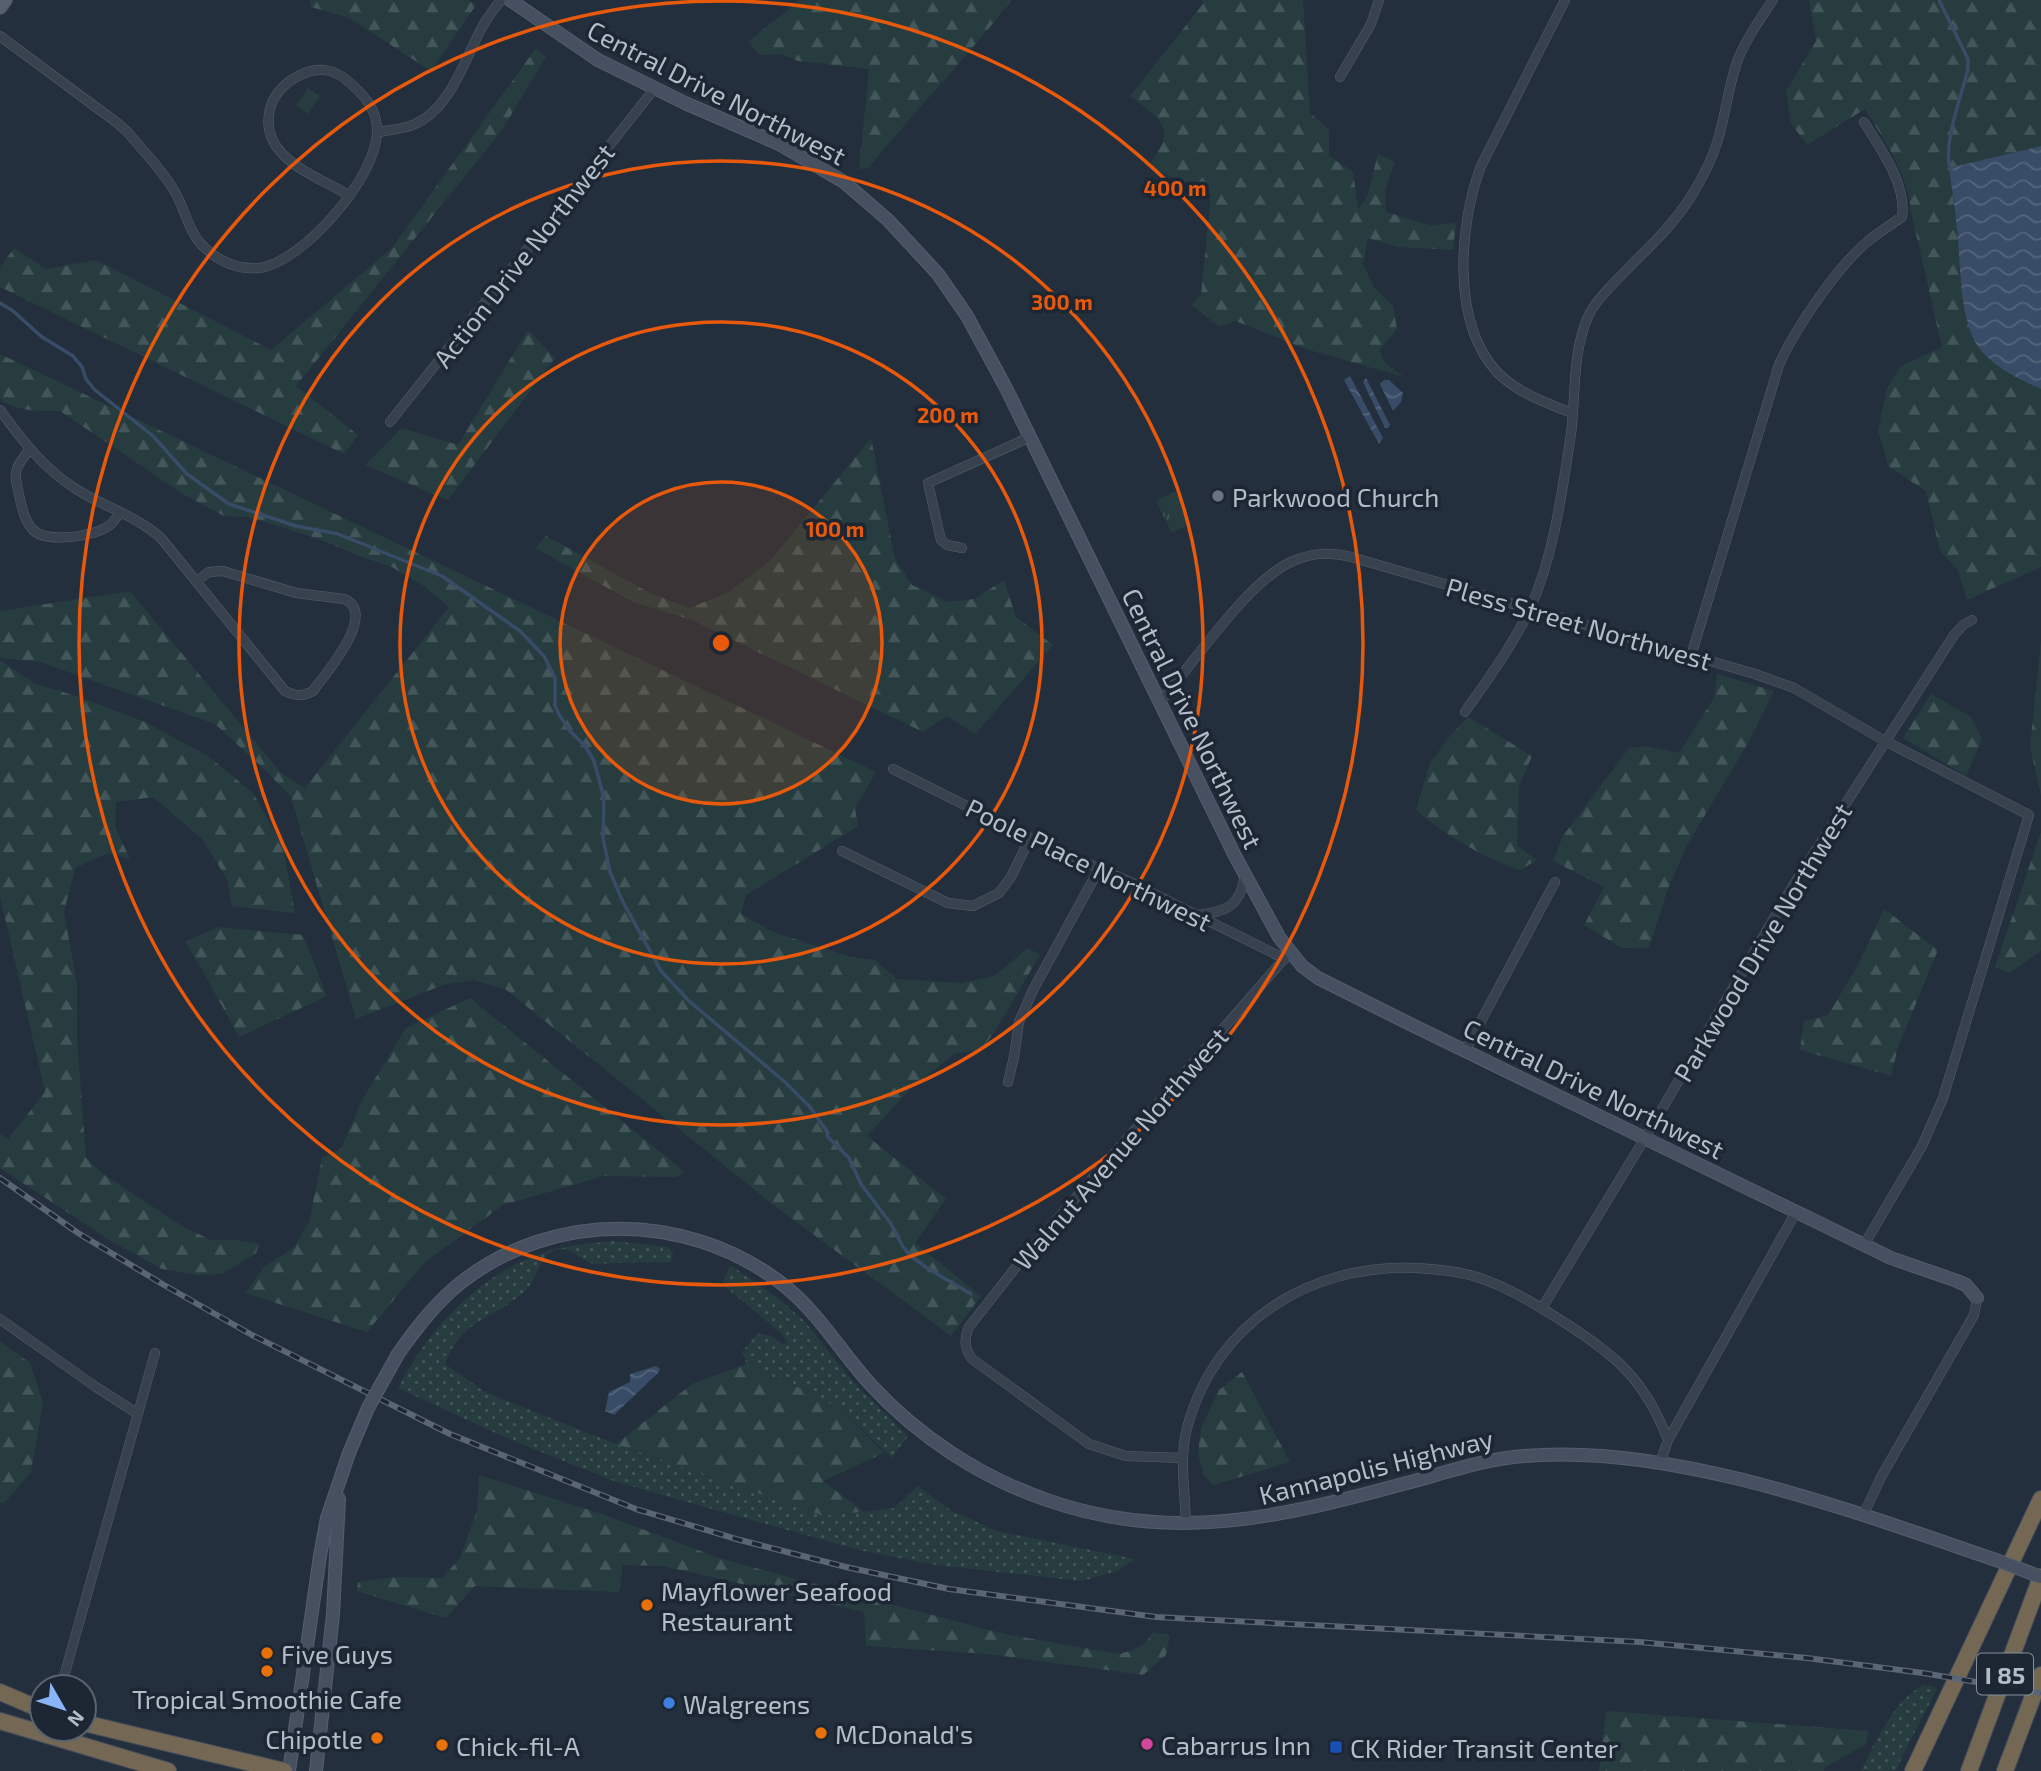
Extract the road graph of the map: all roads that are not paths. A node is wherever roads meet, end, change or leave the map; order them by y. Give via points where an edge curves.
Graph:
1 (5, 0) edge
2 (500, 0) edge
3 (510, 0) edge
4 (1379, 0) edge
5 (1565, 0) edge
6 (1773, 0) edge
7 (0, 7) edge
8 (0, 36) edge
9 (1340, 77) dead end
10 (655, 88) junction
11 (1864, 122) dead end
12 (378, 132) junction
13 (348, 195) junction
14 (0, 410) edge
15 (1572, 413) junction
16 (390, 422) dead end
17 (1030, 437) junction
18 (30, 449) junction
19 (121, 513) junction
20 (962, 548) dead end
21 (198, 580) junction
22 (1529, 610) junction
23 (1972, 621) dead end
24 (1691, 656) junction
25 (1160, 702) junction
26 (1465, 712) dead end
27 (1885, 741) junction
28 (893, 769) dead end
29 (1030, 838) junction
30 (842, 851) dead end
31 (1099, 869) junction
32 (1245, 875) junction
33 (1555, 882) dead end
34 (1196, 915) junction
35 (1287, 956) junction
36 (1465, 1051) junction
37 (1008, 1082) dead end
38 (1645, 1139) junction
39 (1796, 1212) junction
40 (1864, 1245) junction
41 (1977, 1298) joint
42 (1542, 1308) junction
43 (0, 1319) edge
44 (155, 1353) dead end
45 (138, 1414) junction
46 (1666, 1444) junction
47 (1182, 1458) junction
48 (1660, 1463) junction
49 (340, 1481) junction
50 (2041, 1499) edge
51 (1863, 1516) junction
52 (1186, 1523) junction
53 (2041, 1577) edge
54 (65, 1673) edge
55 (2041, 1675) edge
56 (0, 1692) edge
57 (0, 1699) edge
58 (28, 1704) edge
59 (28, 1706) edge
60 (0, 1721) edge
61 (98, 1726) edge
62 (168, 1771) edge
63 (284, 1771) edge
64 (289, 1771) edge
65 (316, 1771) edge
66 (1913, 1771) edge
67 (1969, 1771) edge
68 (2005, 1771) edge

1 - 7 main road
2 - 12 street via 438,106 418,123
3 - 10 main road, Central Drive Northwest via 598,60
4 - 9 street via 1371,24
5 - 15 street via 1477,178 1466,218 1464,257 1470,314 1486,357 1522,391
6 - 15 street via 1739,59 1705,172 1665,230 1587,318 1579,344
8 - 13 street via 125,129 175,191 195,236 234,266 261,268 282,261 324,225
10 - 16 street, Action Drive Northwest
10 - 17 main road, Central Drive Northwest via 826,169 888,220 930,264 967,316
11 - 24 street via 1896,180 1904,204 1902,217 1848,261 1786,348
12 - 13 street via 373,156
12 - 13 street via 374,113 362,93 328,70 306,72 290,80 271,104 268,129 277,149 287,160
14 - 18 street
15 - 22 street via 1557,518
17 - 20 street via 928,483 941,540
17 - 25 main road, Central Drive Northwest
18 - 19 street via 75,488
18 - 19 street via 16,466 15,478 25,518 37,533 60,538 94,532
19 - 21 street via 150,528
21 - 21 street via 285,691 295,695 313,691 356,621 355,609 344,599 296,593 223,571 209,572
22 - 24 street, Pless Street Northwest
22 - 25 street, Pless Street Northwest via 1351,557 1329,553 1299,558 1253,590
22 - 26 street
23 - 27 street, Parkwood Drive Northwest via 1954,635
24 - 27 street, Pless Street Northwest via 1794,688
25 - 32 main road, Central Drive Northwest
27 - 38 street, Parkwood Drive Northwest via 1794,884
27 - 40 street, Pless Street Northwest via 2029,815 1943,1098 1922,1146
28 - 29 street, Poole Place Northwest
29 - 30 street via 999,893 973,906 948,903
29 - 31 street, Poole Place Northwest
31 - 34 street, Poole Place Northwest
31 - 37 street via 1019,1022
32 - 34 street via 1233,905
32 - 35 main road, Central Drive Northwest
33 - 36 street
34 - 35 street, Poole Place Northwest
35 - 36 main road, Central Drive Northwest via 1318,978
35 - 47 street, Walnut Avenue Northwest via 1023,1258 965,1336 972,1359 1089,1444 1126,1456
36 - 38 main road, Central Drive Northwest
38 - 39 main road, Central Drive Northwest
38 - 42 street, Parkwood Drive Northwest
39 - 40 main road, Central Drive Northwest
39 - 46 street
40 - 41 main road, Central Drive Northwest via 1966,1285
41 - 51 street via 1974,1315
42 - 46 street via 1616,1358 1652,1402
42 - 47 street via 1475,1276 1439,1269 1360,1270 1297,1292 1244,1328 1226,1349 1191,1415
43 - 45 street
44 - 45 street
45 - 54 street
46 - 48 street
47 - 52 street
48 - 51 main road, Kannapolis Highway via 1774,1489
48 - 52 main road, Kannapolis Highway via 1583,1455 1521,1456 1288,1514
49 - 52 main road, Kannapolis Highway, bridge via 368,1409 398,1353 461,1282 505,1255 554,1236 604,1228 638,1229 674,1234 719,1249 779,1281 813,1312 889,1403 966,1463 1017,1489 1076,1509 1111,1517
49 - 64 main road, Kannapolis Highway via 320,1556
49 - 65 main road, Kannapolis Highway via 333,1614
50 - 66 highway
51 - 53 main road, Kannapolis Highway, bridge
53 - 67 highway, I 85
55 - 68 highway, I 85
56 - 58 highway
57 - 59 main road
60 - 62 highway
61 - 63 highway

